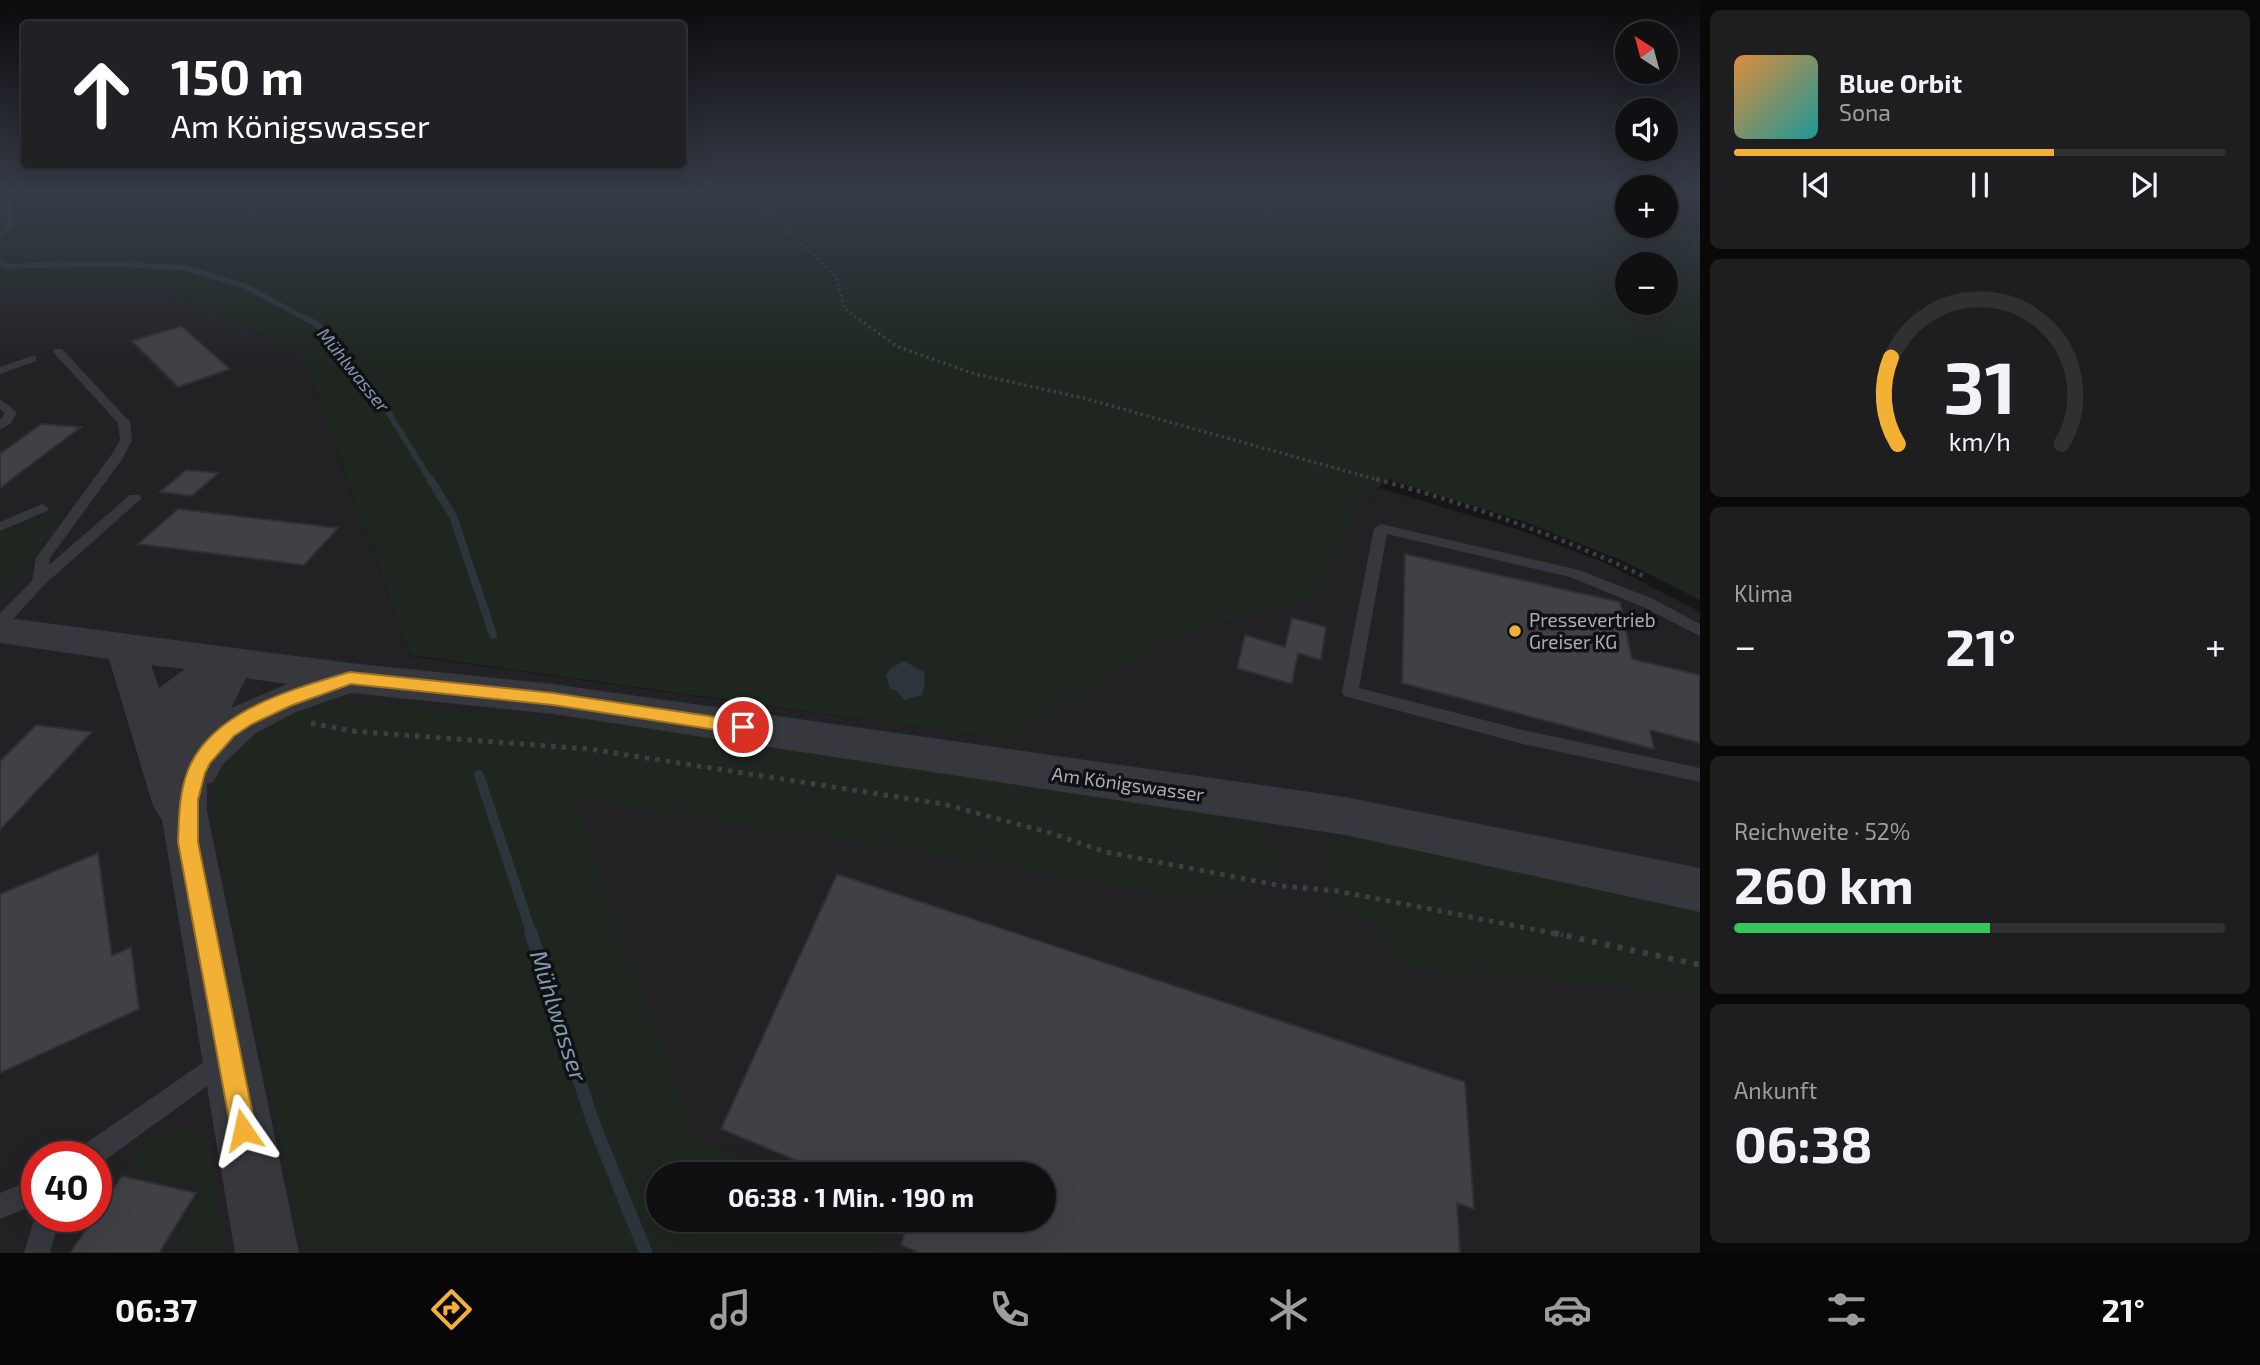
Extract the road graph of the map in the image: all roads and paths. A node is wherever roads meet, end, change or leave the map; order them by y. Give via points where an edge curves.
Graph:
1 (810, 251) edge
2 (58, 351) dead end
3 (32, 359) dead end
4 (0, 371) edge
5 (0, 403) edge
6 (0, 426) edge
7 (135, 498) dead end
8 (42, 508) dead end
9 (0, 527) edge
10 (1652, 581) dead end
11 (39, 582) junction
12 (0, 623) edge
13 (0, 630) edge
14 (1700, 631) edge
15 (126, 648) junction
16 (232, 662) junction
17 (350, 678) junction
18 (301, 722) dead end
19 (155, 737) junction
20 (1700, 775) edge
21 (188, 842) junction
22 (1700, 890) edge
23 (1700, 965) edge
24 (229, 1057) junction
25 (111, 1141) edge
26 (21, 1197) edge
27 (0, 1206) edge
28 (43, 1232) edge
29 (37, 1253) edge
30 (267, 1253) edge

1 - 10 path via 836,277 845,309 896,346 975,374 1083,398 1431,495 1530,528
2 - 11 lane via 124,422 126,440 43,558
3 - 4 lane
5 - 6 lane via 11,412
7 - 11 lane
8 - 9 lane
11 - 12 lane
13 - 15 street, Am Königswasser
14 - 20 lane via 1648,603 1574,573 1381,528 1350,692 1523,737
15 - 16 street, Am Königswasser
15 - 19 street
16 - 17 street, Am Königswasser
16 - 19 street via 171,700
16 - 21 street via 187,758 183,790
17 - 21 street via 261,711 215,744 202,759 191,787
17 - 22 street, Am Königswasser via 553,699 1345,816
18 - 23 path via 351,731 589,749 943,804 1106,852 1282,886 1337,891
19 - 21 street
21 - 24 street
24 - 25 lane
24 - 30 street
26 - 27 lane
28 - 29 lane

